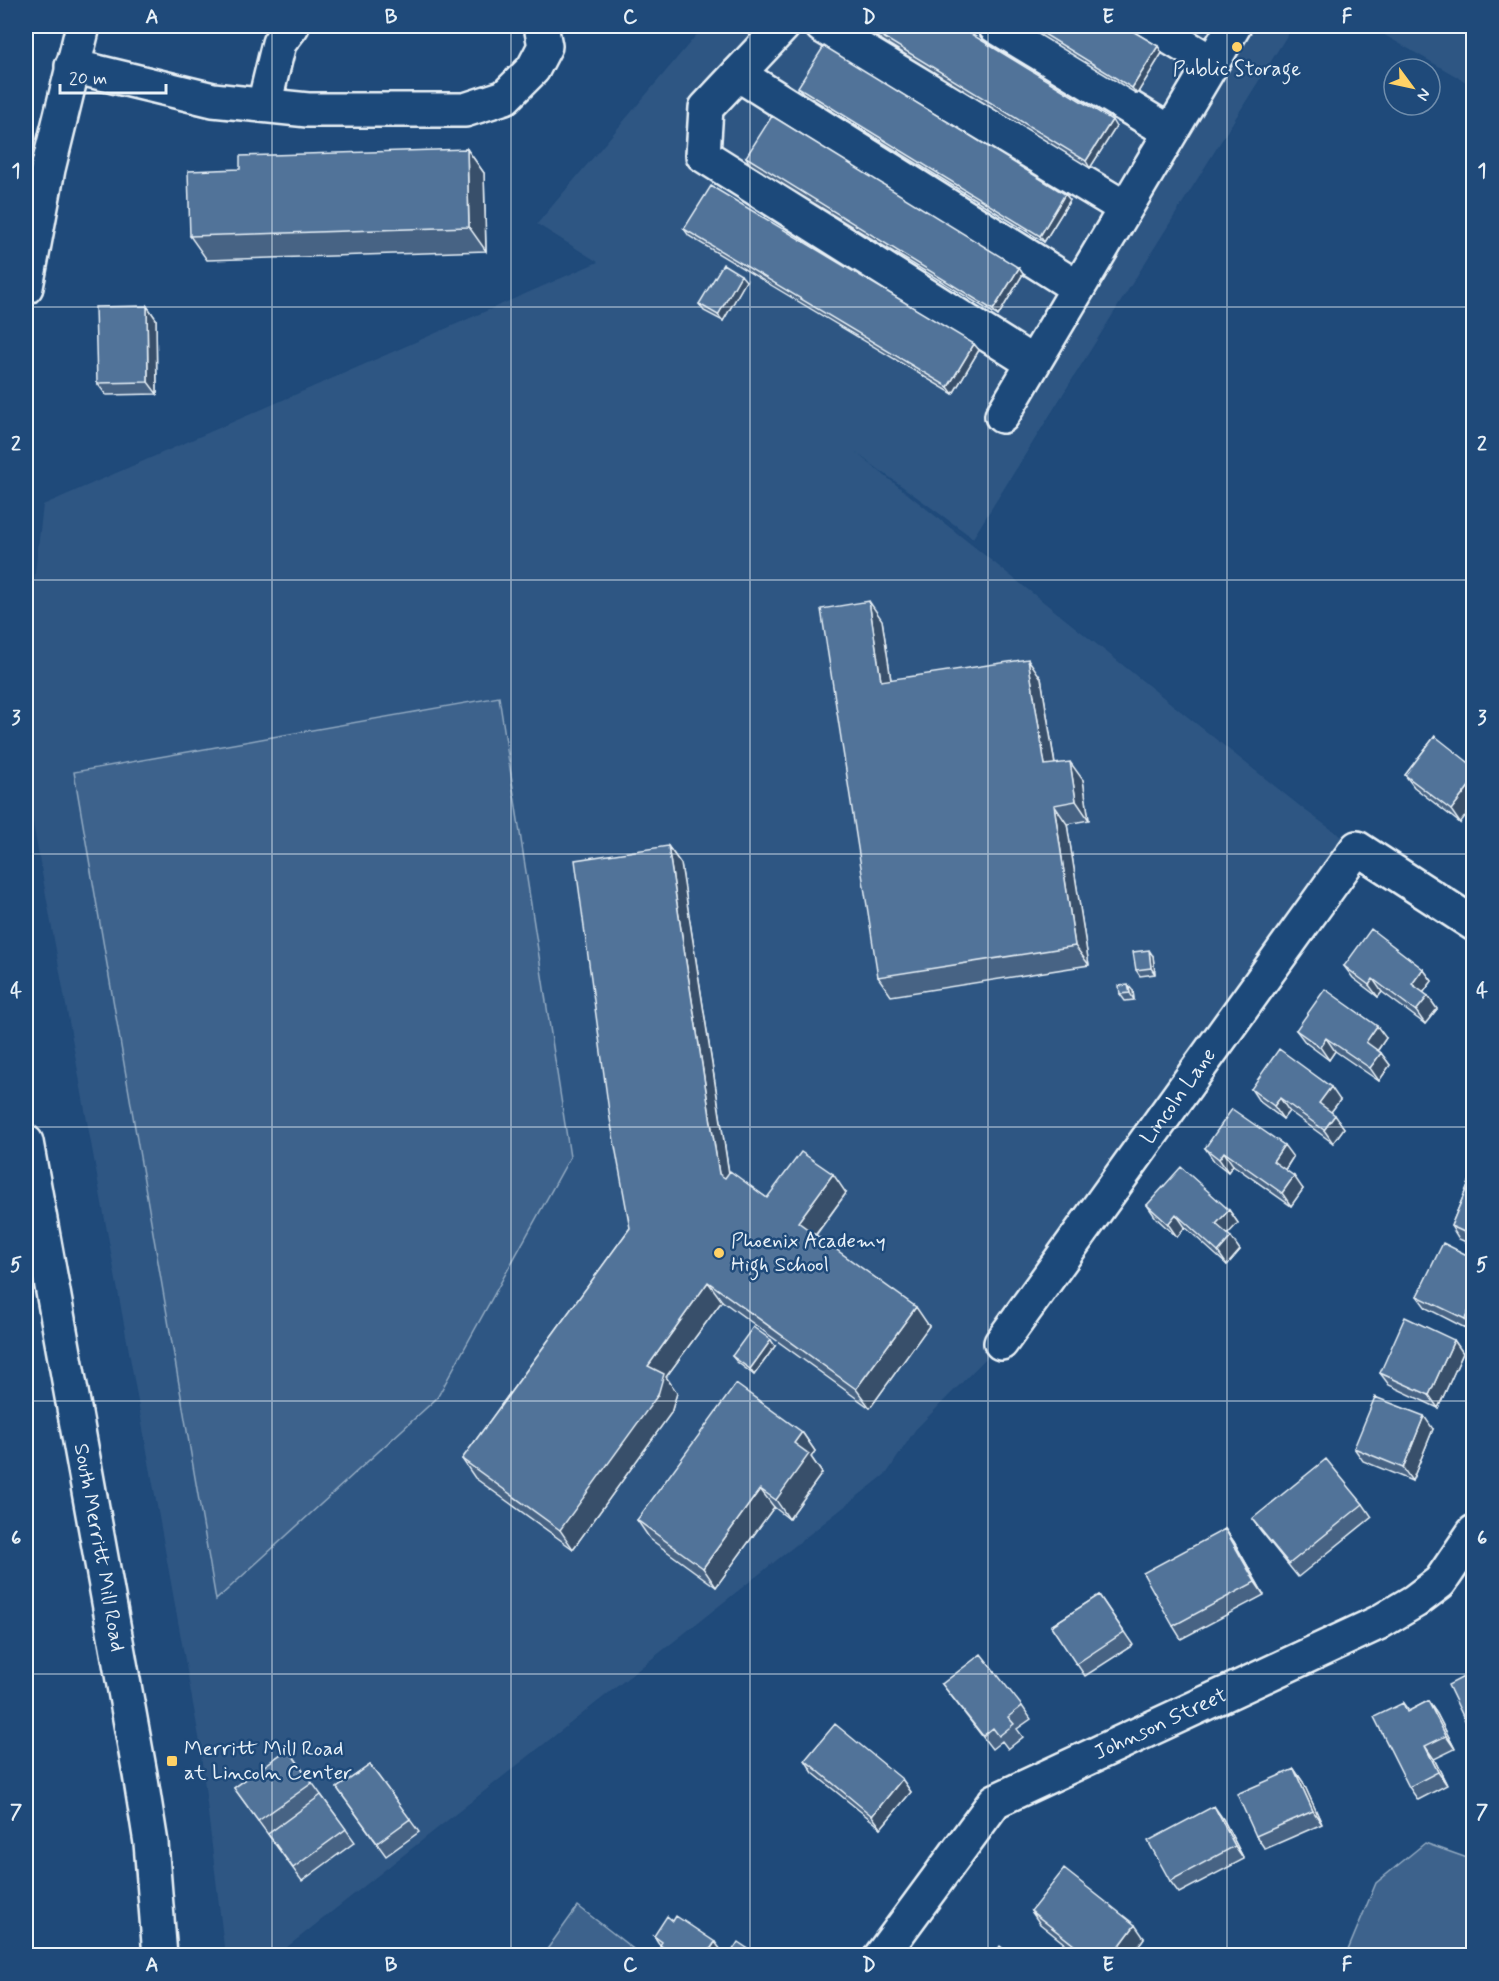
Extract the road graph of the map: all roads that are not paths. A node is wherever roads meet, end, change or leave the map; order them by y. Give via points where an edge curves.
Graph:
1 (83, 26) edge
2 (292, 26) edge
3 (541, 26) edge
4 (783, 26) edge
5 (822, 26) edge
6 (995, 26) edge
7 (1151, 26) edge
8 (1234, 26) edge
9 (1211, 62) junction
10 (72, 66) junction
11 (738, 74) junction
12 (264, 105) junction
13 (1170, 132) junction
14 (1125, 208) junction
15 (26, 287) edge
16 (1077, 288) junction
17 (1033, 363) junction
18 (1002, 416) dead end
19 (1473, 924) edge
20 (26, 1142) edge
21 (1001, 1343) dead end
22 (1473, 1532) edge
23 (160, 1956) edge
24 (881, 1956) edge

1 - 10 street
2 - 12 street via 279,43
3 - 12 street via 545,46 532,69 505,97 465,110 308,110
4 - 11 street
5 - 14 street
6 - 13 street
7 - 9 street
8 - 9 street
9 - 13 street
10 - 12 street via 213,99
10 - 15 street
11 - 16 street
11 - 17 street via 706,108 703,155
13 - 14 street
14 - 16 street
16 - 17 street
17 - 18 street
19 - 21 street, Lincoln Lane via 1357,848
20 - 23 street, South Merritt Mill Road via 140,1774 151,1843
22 - 24 street, Johnson Street via 1440,1582 1378,1623 995,1801

